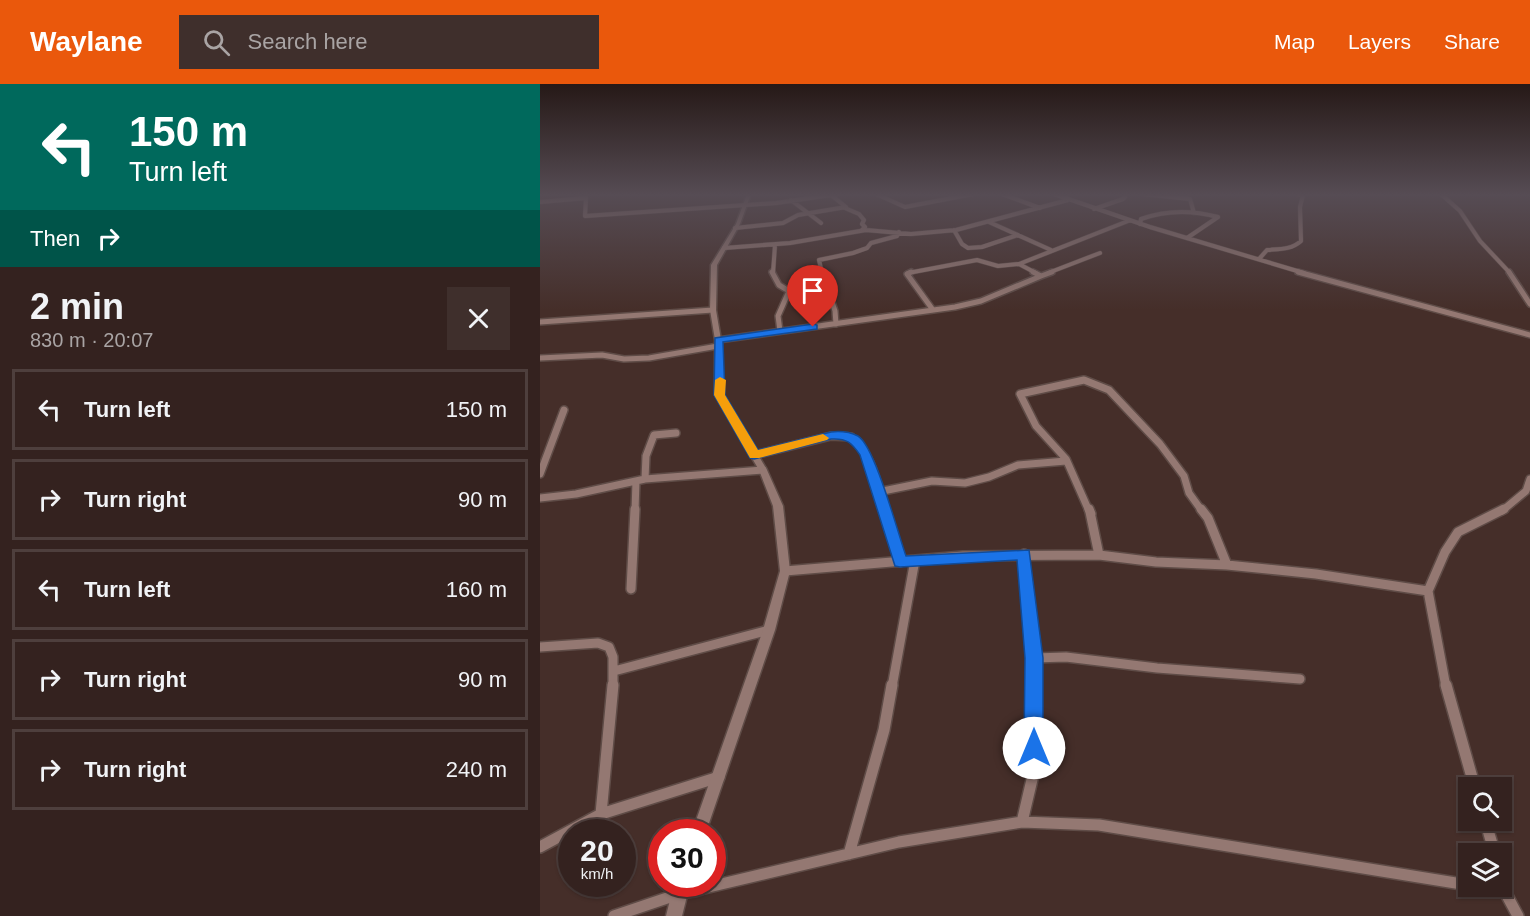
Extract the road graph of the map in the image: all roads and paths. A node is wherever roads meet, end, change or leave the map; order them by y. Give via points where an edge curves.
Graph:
1 (899, 232) edge
2 (732, 233) edge
3 (846, 233) edge
4 (906, 233) edge
5 (928, 233) edge
6 (956, 233) edge
7 (1013, 233) edge
8 (1096, 233) edge
9 (1170, 233) edge
10 (1195, 233) edge
11 (1304, 233) edge
12 (1474, 233) edge
13 (1018, 235) junction
14 (1187, 238) junction
15 (775, 245) junction
16 (724, 248) junction
17 (1052, 250) junction
18 (1100, 254) dead end
19 (1259, 259) junction
20 (1019, 264) junction
21 (1041, 276) junction
22 (1530, 304) edge
23 (713, 310) junction
24 (933, 310) junction
25 (540, 322) edge
26 (836, 324) junction
27 (780, 331) junction
28 (1530, 335) edge
29 (718, 343) junction
30 (540, 358) edge
31 (564, 410) dead end
32 (676, 433) dead end
33 (754, 455) junction
34 (1066, 459) junction
35 (763, 470) junction
36 (540, 474) edge
37 (1530, 479) edge
38 (640, 480) junction
39 (878, 492) junction
40 (540, 498) edge
41 (1024, 554) junction
42 (1099, 555) junction
43 (915, 561) junction
44 (900, 562) junction
45 (1227, 565) junction
46 (785, 571) junction
47 (631, 589) dead end
48 (1428, 591) junction
49 (770, 630) junction
50 (540, 647) edge
51 (1034, 658) junction
52 (614, 671) junction
53 (1300, 679) dead end
54 (720, 777) junction
55 (1472, 777) edge
56 (601, 814) junction
57 (704, 819) edge
58 (1022, 822) junction
59 (540, 847) edge
60 (849, 854) junction
61 (726, 879) edge
62 (1458, 883) edge
63 (660, 897) edge
64 (678, 897) edge
65 (1508, 897) edge
66 (614, 916) edge
67 (674, 916) edge
68 (1518, 916) edge

1 - 26 street via 861,251 819,260 838,318
2 - 16 street
3 - 15 street
4 - 5 street
6 - 13 street via 968,248
7 - 13 street
8 - 17 street
9 - 14 street
10 - 14 street
11 - 19 street via 1302,241 1290,249 1267,250
12 - 22 street via 1506,267
13 - 17 street
14 - 19 street
15 - 16 street
15 - 27 street via 772,271 778,285 789,291 778,315
16 - 23 street via 714,265
17 - 20 street
18 - 21 street
19 - 28 street
20 - 21 street
20 - 24 street via 998,266 979,260 909,272
21 - 24 street via 981,302
23 - 25 street
23 - 29 street
24 - 26 street
26 - 27 street
27 - 29 street
29 - 30 street via 649,358
29 - 33 street via 719,395
31 - 36 street
32 - 38 street via 654,435
33 - 35 street
33 - 39 street via 831,436 846,436 856,440 866,455
34 - 39 street via 1018,465 965,483 932,481
34 - 42 street via 1091,514
34 - 45 street via 1036,426 1020,394 1084,380 1096,383 1109,390 1184,476 1189,493 1208,518
35 - 38 street
35 - 46 street via 778,506
37 - 48 street via 1526,491 1499,513 1458,532
38 - 40 street
38 - 47 street
39 - 44 street
41 - 42 street
41 - 43 street
41 - 51 street
42 - 45 street
43 - 44 street
43 - 60 street via 884,730
44 - 46 street
45 - 48 street
46 - 49 street
48 - 55 street via 1446,687
49 - 52 street
49 - 54 street
50 - 52 street via 598,643 609,647
51 - 53 street via 1066,657
51 - 58 street via 1034,771
52 - 56 street
54 - 56 street
54 - 57 street
56 - 59 street
58 - 60 street
58 - 62 street via 1099,825
60 - 61 street
63 - 66 street
64 - 67 street
65 - 68 street

